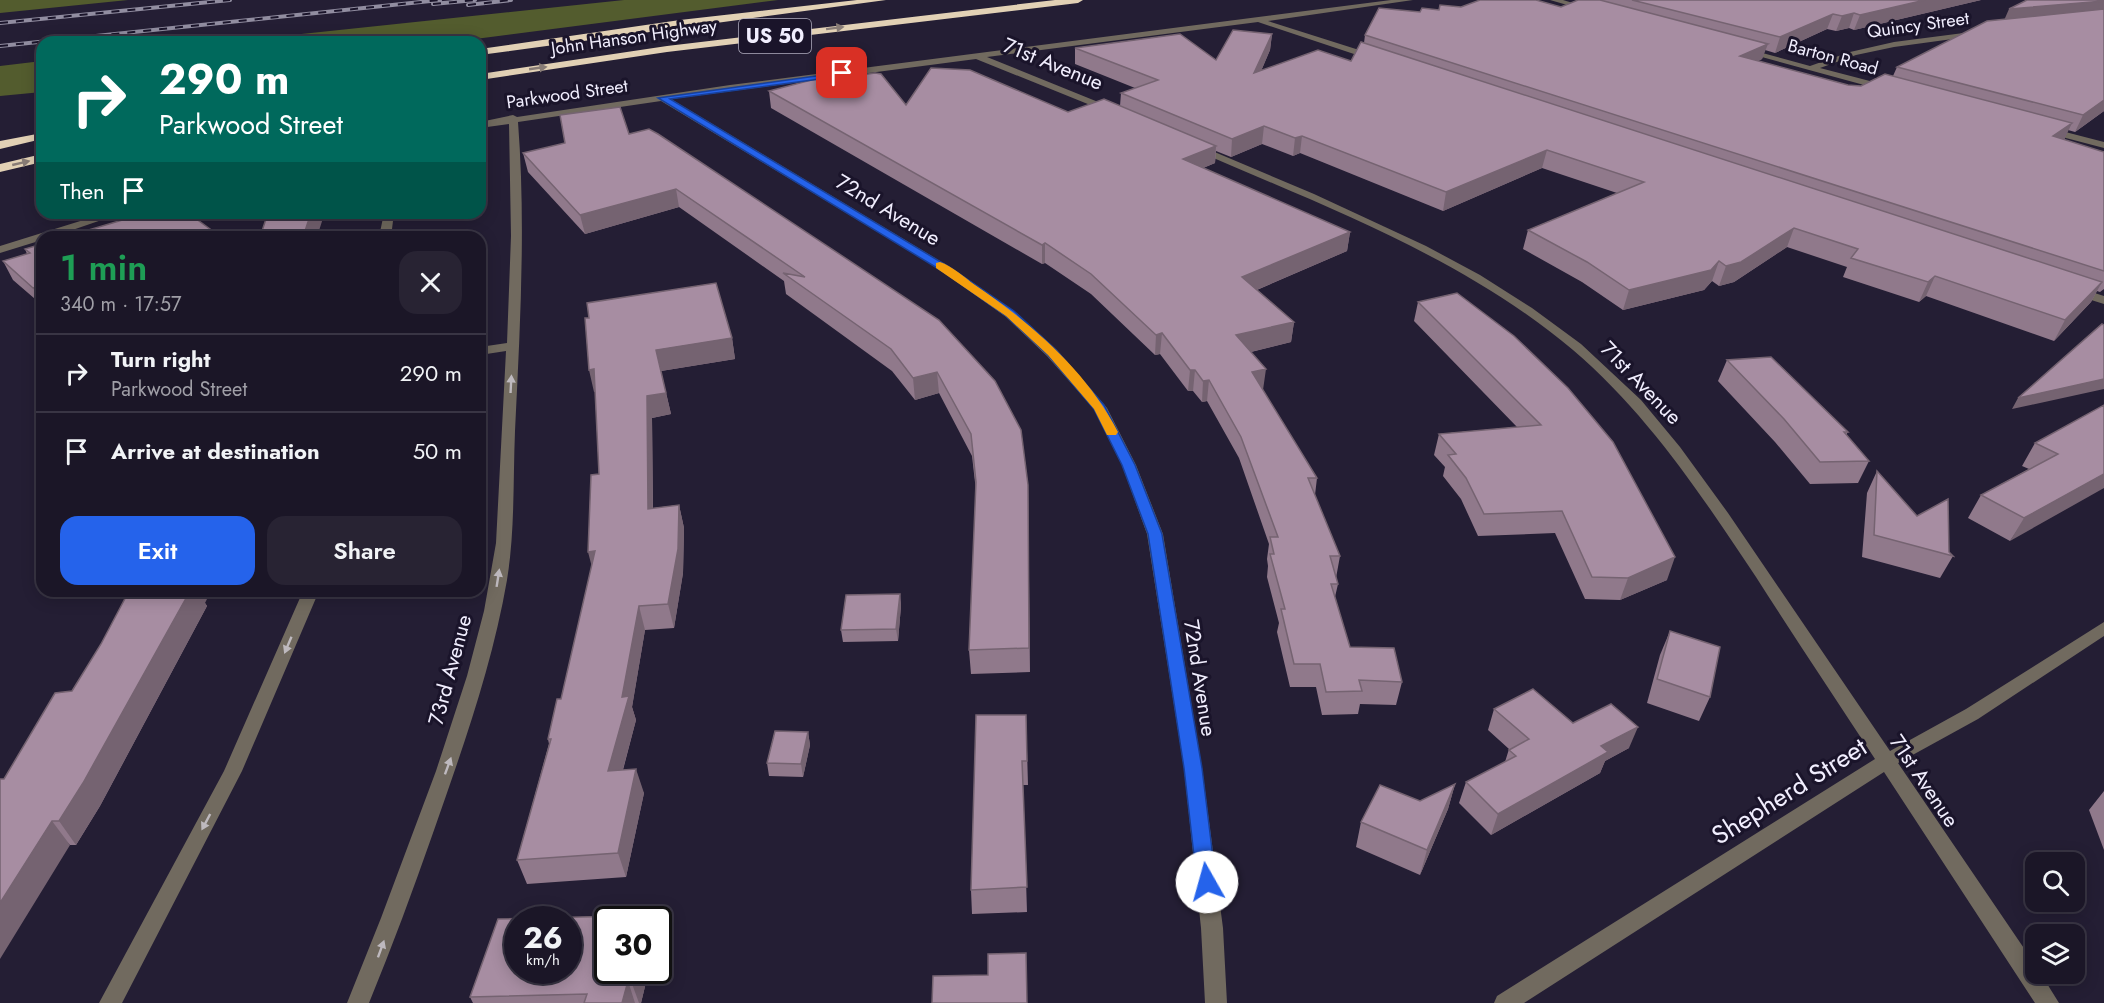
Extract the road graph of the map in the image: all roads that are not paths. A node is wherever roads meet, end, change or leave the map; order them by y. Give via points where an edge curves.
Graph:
1 (881, 0) edge
2 (1078, 0) edge
3 (1409, 0) edge
4 (1554, 0) edge
5 (1601, 13) edge
6 (1256, 19) junction
7 (1989, 32) edge
8 (1730, 47) edge
9 (486, 51) edge
10 (977, 56) junction
11 (1388, 62) edge
12 (1812, 68) junction
13 (486, 76) edge
14 (1902, 92) edge
15 (662, 98) junction
16 (1122, 116) edge
17 (513, 118) junction
18 (486, 123) edge
19 (2037, 128) edge
20 (36, 132) edge
21 (36, 137) edge
22 (0, 139) edge
23 (1184, 142) edge
24 (0, 145) edge
25 (2104, 145) edge
26 (36, 159) edge
27 (0, 168) edge
28 (98, 219) edge
29 (60, 231) edge
30 (36, 239) edge
31 (0, 250) edge
32 (2060, 285) edge
33 (2104, 300) edge
34 (513, 346) junction
35 (486, 350) edge
36 (307, 597) edge
37 (2104, 628) edge
38 (1885, 762) junction
39 (110, 1003) edge
40 (358, 1003) edge
41 (1216, 1003) edge
42 (1505, 1003) edge
43 (2048, 1003) edge

1 - 9 highway, John Hanson Highway / US 50
13 -> 2 highway, John Hanson Highway / US 50 via 667,49
3 - 6 street, Parkwood Street
4 - 5 street
6 - 10 street, Parkwood Street
6 - 11 street
7 - 12 street, Quincy Street via 1893,42
8 - 12 street, Barton Road
10 - 15 street, Parkwood Street
10 - 16 street, 71st Avenue
12 - 14 street, Barton Road
15 - 17 street, Parkwood Street
15 - 41 street, 72nd Avenue via 946,269 1010,314 1052,353 1100,408 1129,465 1155,534 1193,768 1212,928
17 - 18 street, Parkwood Street
17 - 34 street, 73rd Avenue
19 - 25 street
20 - 22 highway
21 - 24 highway
23 - 38 street, 71st Avenue via 1373,224 1444,260 1566,337 1622,388 1673,448 1723,516
27 -> 26 highway
28 - 29 street
30 - 31 street
32 - 33 street
34 - 35 street
40 -> 34 street, 73rd Avenue via 452,754 483,651 499,578 506,510
36 -> 39 street via 233,771
37 - 38 street, Shepherd Street via 1972,714
38 - 42 street, Shepherd Street
38 - 43 street, 71st Avenue

